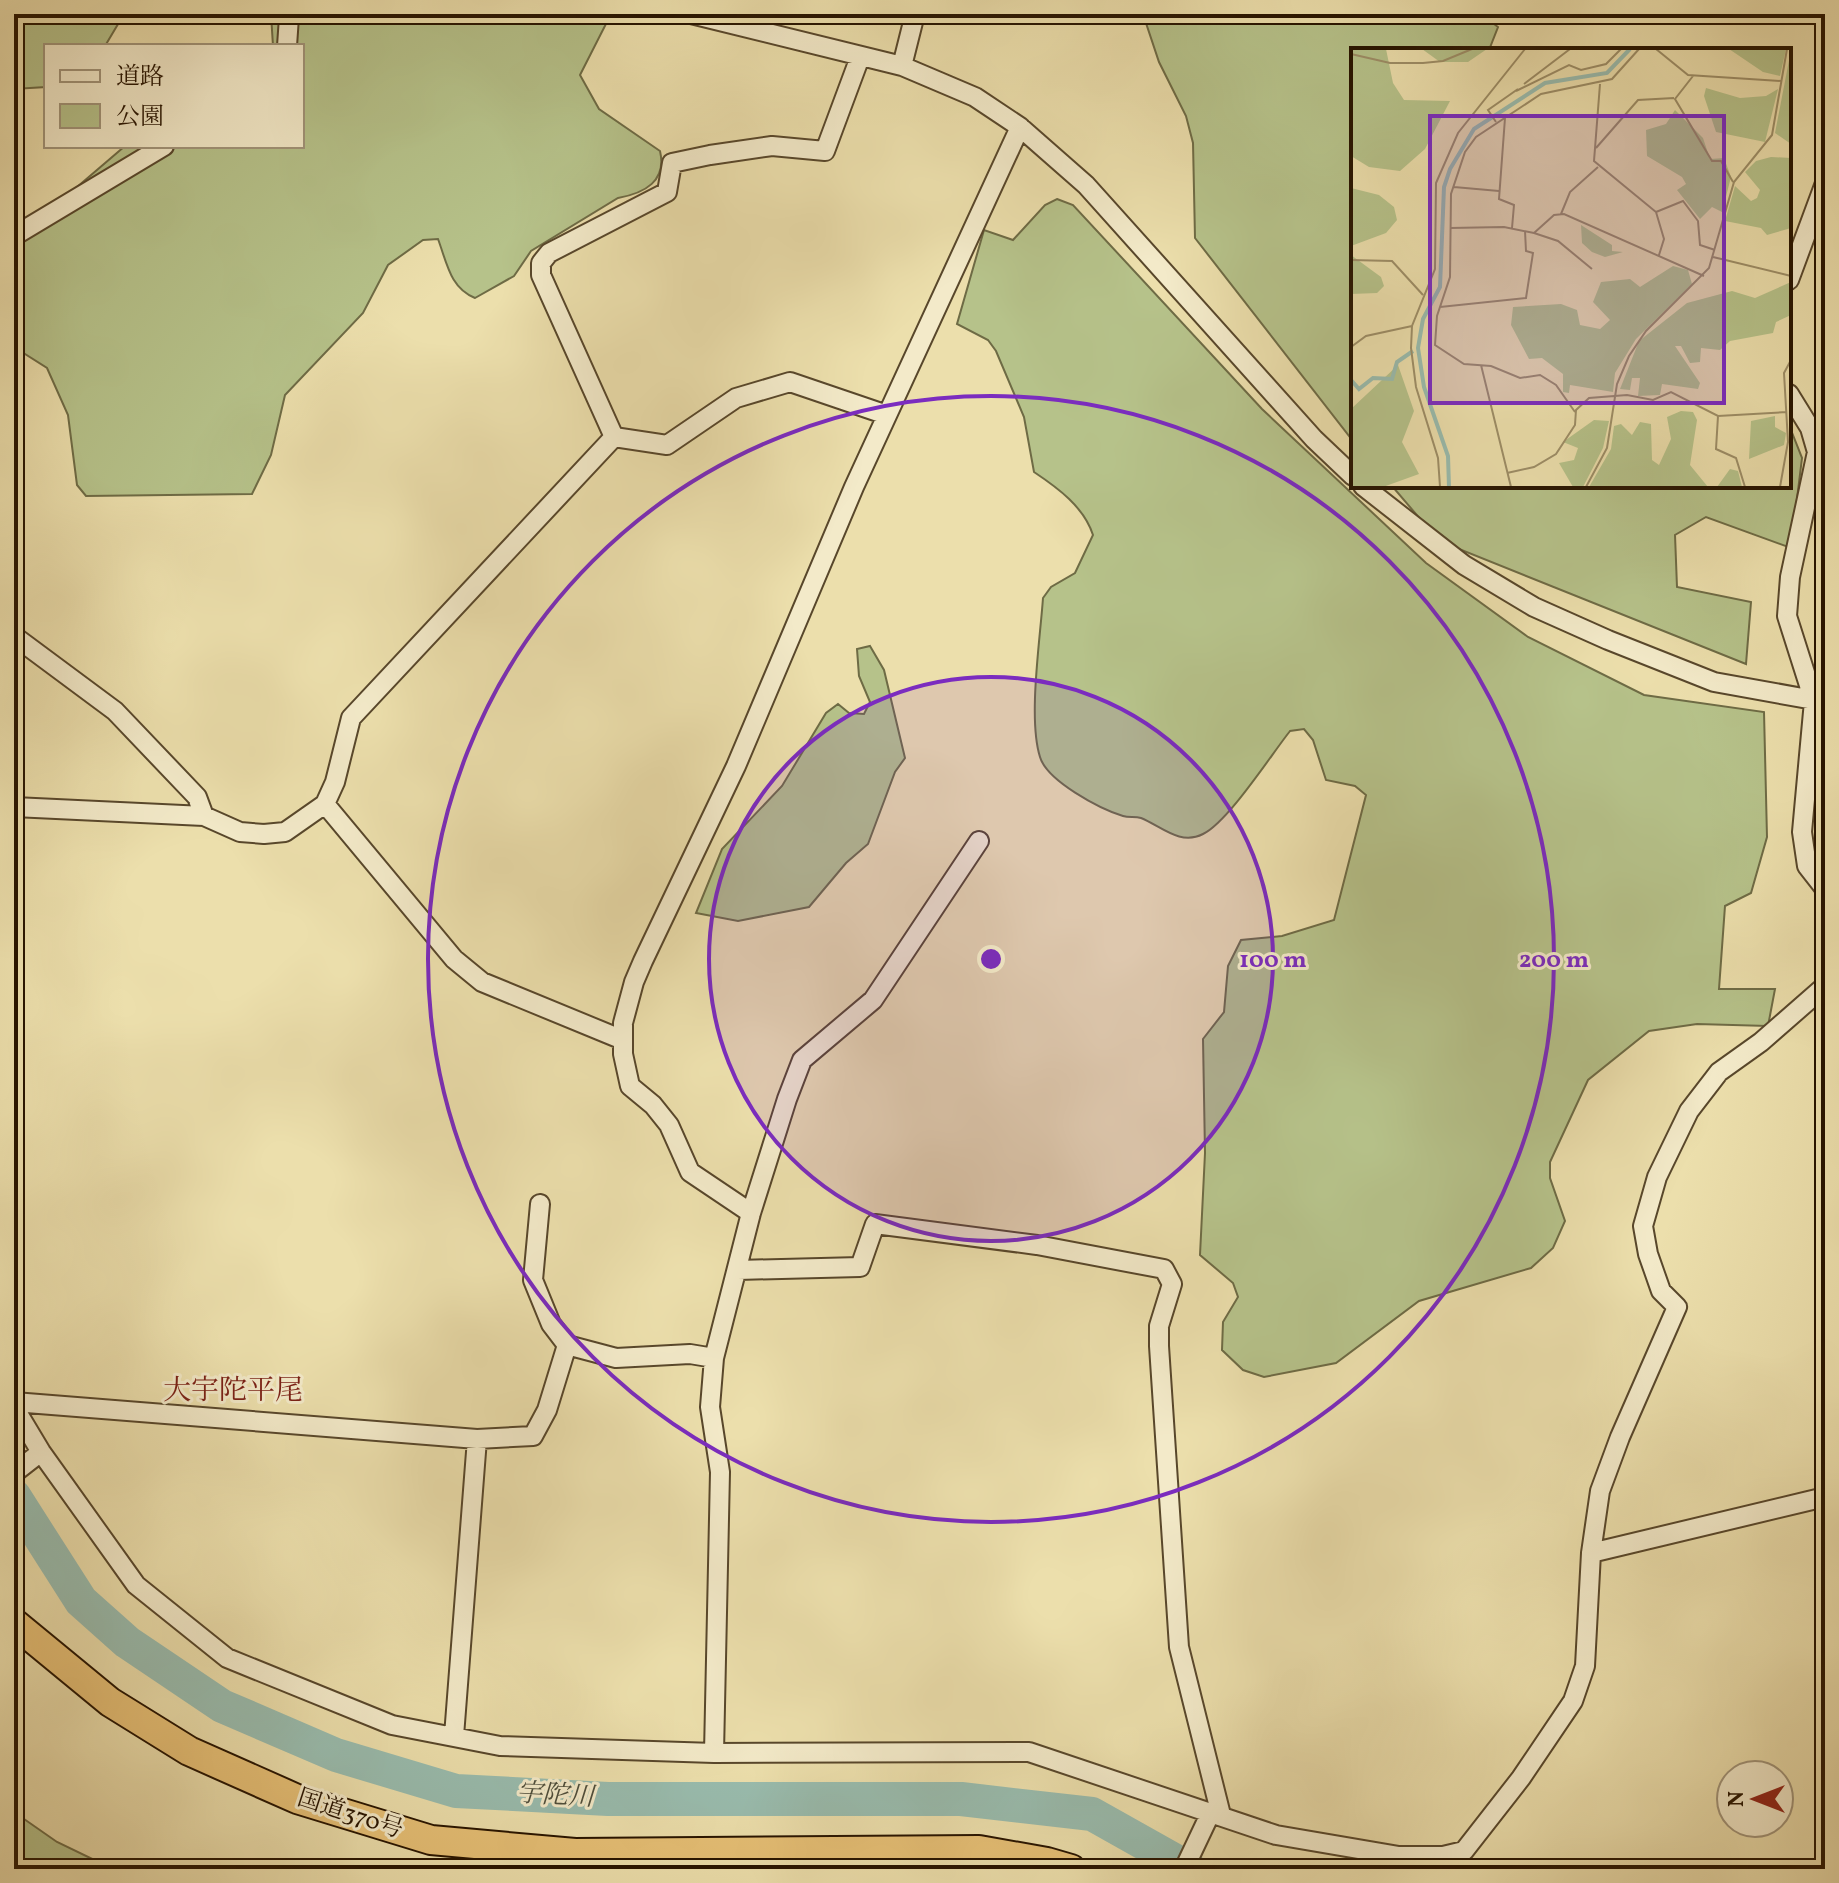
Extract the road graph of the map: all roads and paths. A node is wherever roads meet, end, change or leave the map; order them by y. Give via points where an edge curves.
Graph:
1 (293, 14) edge
2 (691, 14) edge
3 (915, 14) edge
4 (287, 44) edge
5 (860, 57) junction
6 (902, 66) junction
7 (1020, 127) junction
8 (161, 148) edge
9 (1825, 183) edge
10 (14, 236) edge
11 (1791, 275) edge
12 (1791, 397) edge
13 (887, 415) junction
14 (614, 437) junction
15 (1351, 474) edge
16 (1366, 488) edge
17 (14, 636) edge
18 (1820, 701) edge
19 (325, 804) junction
20 (14, 807) edge
21 (204, 816) junction
22 (979, 841) dead end
23 (1825, 889) edge
24 (1825, 986) edge
25 (623, 1040) junction
26 (540, 1204) dead end
27 (751, 1213) junction
28 (738, 1270) junction
29 (567, 1345) junction
30 (714, 1358) junction
31 (14, 1404) edge
32 (477, 1439) junction
33 (39, 1454) junction
34 (14, 1473) edge
35 (1825, 1497) edge
36 (1591, 1553) junction
37 (14, 1623) edge
38 (454, 1736) junction
39 (714, 1753) junction
40 (1213, 1817) junction
41 (1071, 1869) edge
42 (1184, 1869) edge

1 - 4 street
2 - 5 street
3 - 6 street
5 - 6 street
5 - 14 street via 825,151 772,146 672,163 667,192 549,253 541,263 541,275
6 - 7 street via 975,97
7 - 13 street
7 - 15 street via 1086,185
8 - 10 street
9 - 11 street
12 - 18 street via 1817,452 1790,577 1787,616
13 - 14 street via 790,382 736,398 667,445
13 - 25 street via 736,766 638,971
14 - 19 street via 351,718
16 - 18 street via 1464,565 1534,607 1714,682
17 - 21 street via 115,711 197,797
18 - 23 street via 1802,832 1807,866
19 - 21 street via 285,832 240,832
19 - 25 street via 473,975
20 - 21 street
22 - 27 street via 873,1000 802,1060
24 - 36 street via 1719,1072 1689,1111 1657,1177 1643,1226 1661,1291 1677,1307 1600,1491
25 - 27 street via 630,1086 669,1125 690,1172
26 - 29 street via 533,1280 551,1324
27 - 28 street
28 - 30 street
28 - 40 street via 860,1267 875,1224 1037,1245 1164,1269 1172,1284 1159,1326 1159,1346 1179,1647
29 - 30 street via 616,1358
29 - 32 street via 547,1410 533,1436
30 - 39 street via 710,1407 720,1472
31 - 32 street
31 - 33 street
32 - 38 street
33 - 34 street
33 - 38 street via 136,1585 227,1658 392,1725
35 - 36 street
36 - 40 street via 1585,1666 1573,1701 1464,1851 1399,1856 1276,1835
37 - 41 highway, 国道370号 via 110,1702 189,1751 297,1799 431,1840 575,1853 979,1850
38 - 39 street via 500,1746
39 - 40 street via 1029,1752
40 - 42 street

